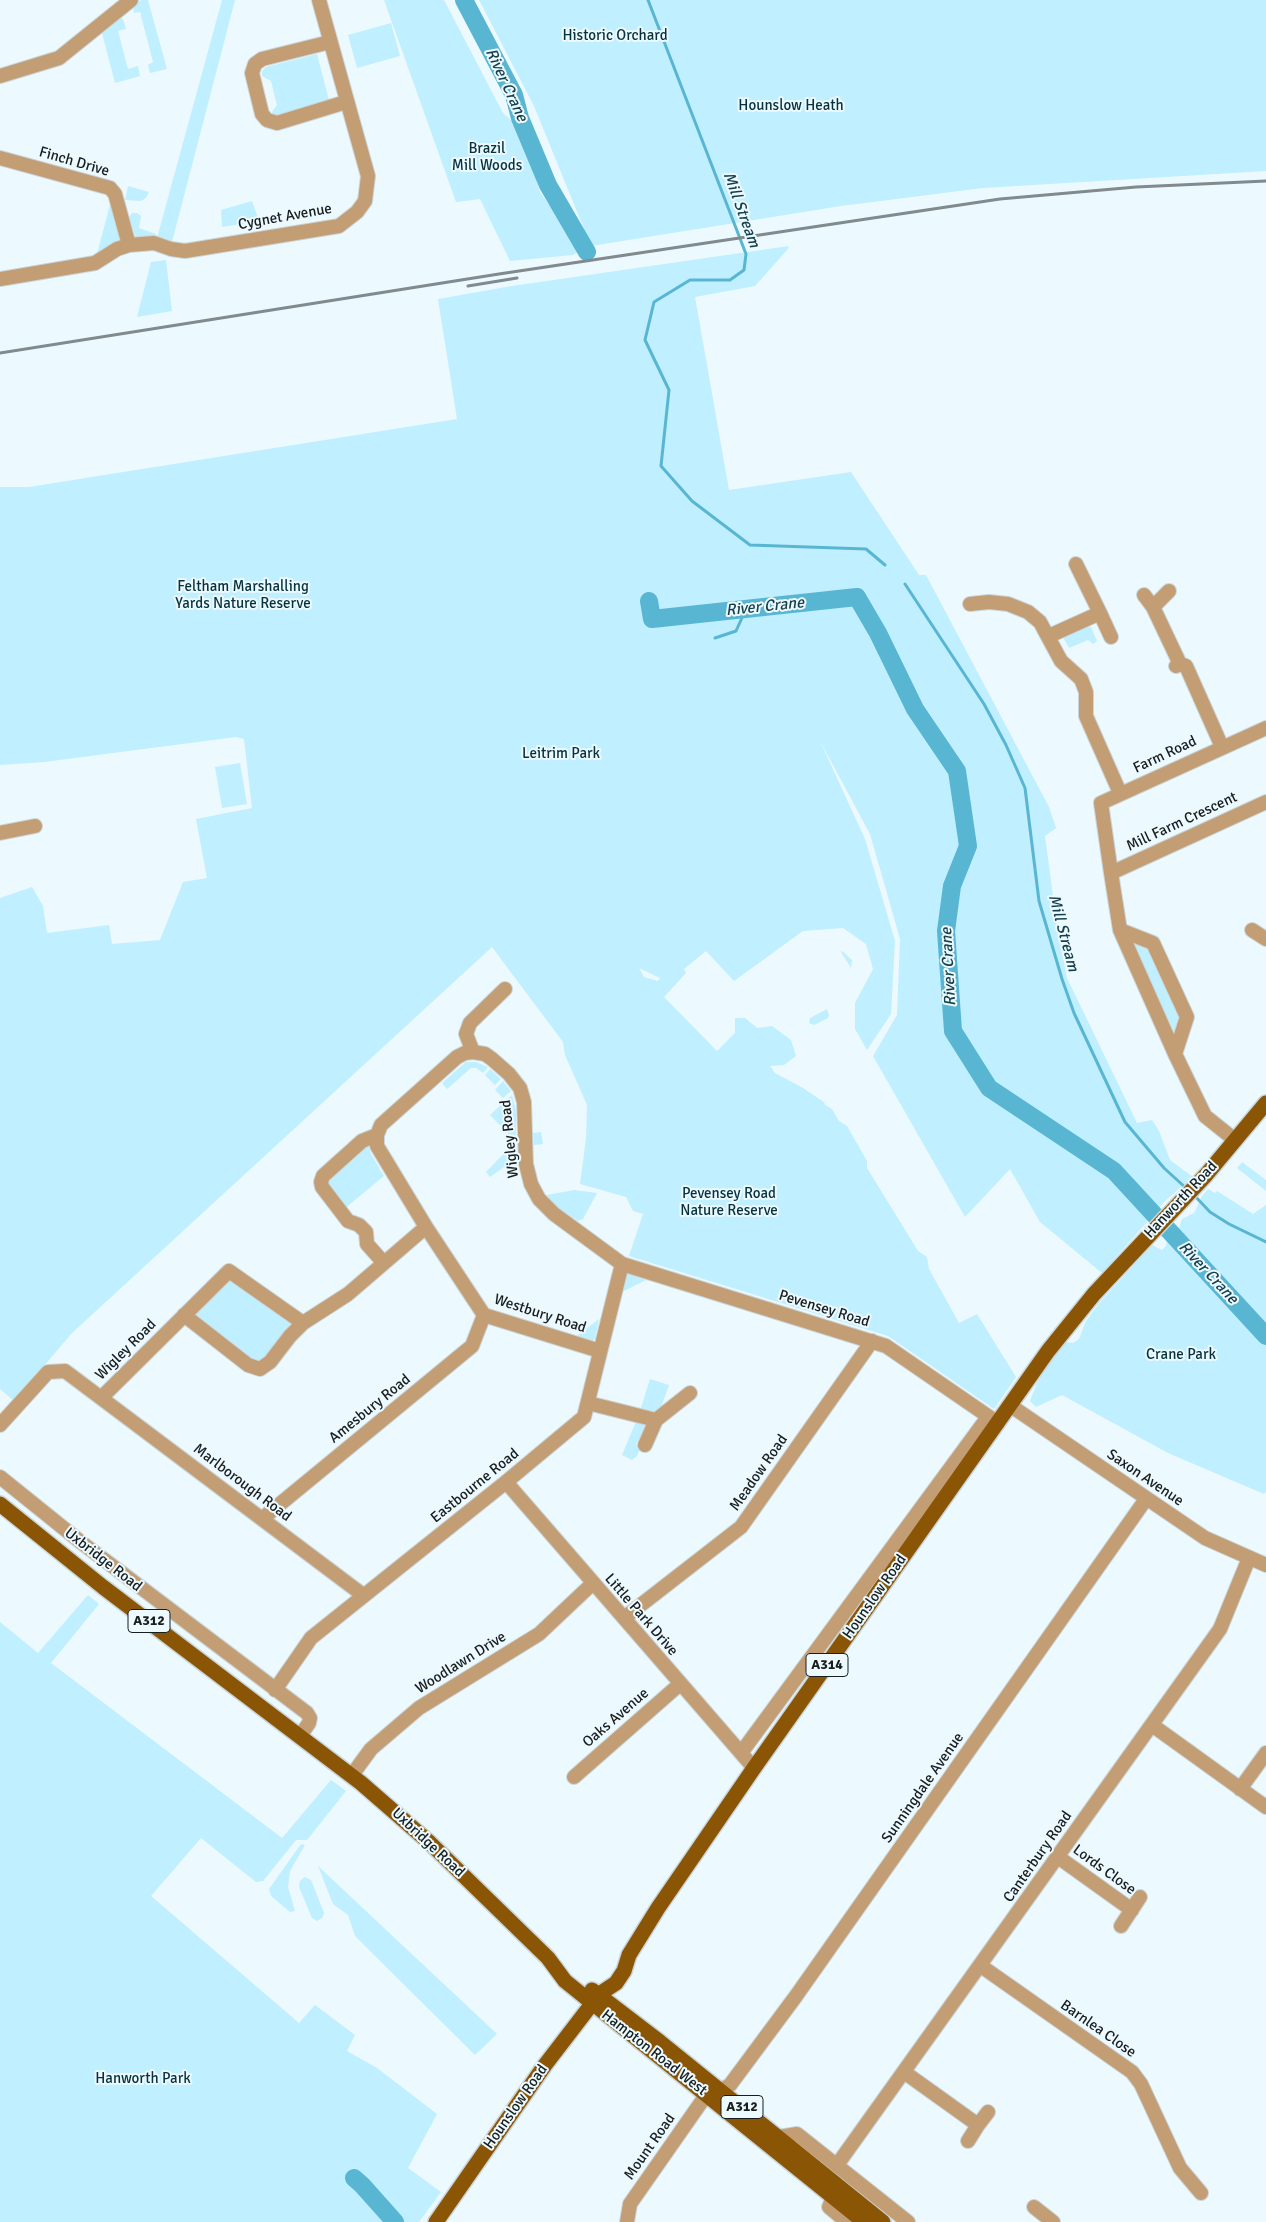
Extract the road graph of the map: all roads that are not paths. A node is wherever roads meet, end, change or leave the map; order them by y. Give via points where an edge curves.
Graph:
1 (131, 0) edge
2 (320, 0) edge
3 (330, 42) junction
4 (0, 76) edge
5 (346, 102) junction
6 (0, 158) edge
7 (129, 245) junction
8 (0, 279) edge
9 (1076, 564) dead end
10 (1169, 591) dead end
11 (1144, 595) dead end
12 (970, 604) dead end
13 (1152, 607) junction
14 (1100, 613) junction
15 (1048, 636) junction
16 (1111, 637) dead end
17 (1266, 728) edge
18 (1222, 747) junction
19 (1120, 793) junction
20 (1266, 802) edge
21 (1101, 803) joint
22 (35, 826) dead end
23 (0, 832) edge
24 (1111, 873) junction
25 (1120, 930) junction
26 (1252, 930) dead end
27 (1266, 940) edge
28 (506, 989) dead end
29 (473, 1052) junction
30 (1175, 1054) junction
31 (1266, 1104) edge
32 (377, 1135) junction
33 (1235, 1140) junction
34 (426, 1226) junction
35 (383, 1262) junction
36 (622, 1264) junction
37 (1094, 1294) joint
38 (184, 1315) junction
39 (484, 1315) junction
40 (303, 1323) junction
41 (872, 1341) junction
42 (600, 1351) junction
43 (690, 1394) dead end
44 (101, 1398) junction
45 (588, 1404) junction
46 (1011, 1406) junction
47 (656, 1420) junction
48 (993, 1420) junction
49 (0, 1425) edge
50 (645, 1445) dead end
51 (0, 1477) edge
52 (506, 1482) junction
53 (1146, 1499) junction
54 (0, 1504) edge
55 (263, 1518) junction
56 (1249, 1558) junction
57 (1266, 1565) edge
58 (592, 1584) junction
59 (363, 1595) junction
60 (624, 1618) junction
61 (680, 1684) junction
62 (275, 1690) junction
63 (1152, 1725) junction
64 (300, 1736) junction
65 (741, 1753) junction
66 (1266, 1753) edge
67 (754, 1768) junction
68 (352, 1775) junction
69 (574, 1777) dead end
70 (1240, 1789) junction
71 (1266, 1807) edge
72 (1058, 1857) junction
73 (1140, 1897) dead end
74 (1132, 1910) junction
75 (1121, 1926) dead end
76 (981, 1966) junction
77 (595, 1999) junction
78 (904, 2072) junction
79 (715, 2093) junction
80 (988, 2112) dead end
81 (978, 2125) junction
82 (779, 2137) junction
83 (968, 2141) dead end
84 (837, 2166) junction
85 (841, 2187) junction
86 (1201, 2193) dead end
87 (1034, 2207) dead end
88 (436, 2222) edge
89 (627, 2222) edge
90 (847, 2222) edge
91 (864, 2222) edge
92 (883, 2222) edge
93 (908, 2222) edge
94 (1053, 2222) edge

1 - 4 street via 59,58
2 - 3 street, Cygnet Avenue
3 - 5 street, Cygnet Avenue
3 - 5 street via 262,59 255,64 252,73 262,114 266,120 277,123
5 - 7 street, Cygnet Avenue via 368,176 368,188 365,201 357,212 339,226 186,251 154,244
6 - 7 street, Finch Drive via 110,188 115,194
7 - 8 street, Cygnet Avenue via 95,263
9 - 14 street
10 - 13 street
11 - 13 street, Farm Road
12 - 15 street via 1008,604 1028,612 1040,622
13 - 18 street, Farm Road via 1178,665 1186,666
14 - 15 street
14 - 16 street
15 - 19 street, Farm Road via 1061,661 1081,679 1086,692 1086,716
17 - 18 street, Farm Road
18 - 19 street, Farm Road
19 - 21 street, Farm Road
20 - 24 street, Mill Farm Crescent
21 - 24 street, Mill Farm Crescent
22 - 23 street
24 - 25 street, Mill Farm Crescent
25 - 30 street, Mill Farm Crescent
25 - 30 street via 1154,943 1187,1017
26 - 27 street
28 - 29 street via 470,1023 466,1034
29 - 32 street via 457,1057 381,1125
29 - 36 street, Wigley Road via 485,1054 520,1088 524,1102 526,1164 539,1199 554,1214
30 - 33 street, Mill Farm Crescent via 1205,1116
31 - 33 main road, Hanworth Road / A314
32 - 34 street via 377,1146
32 - 35 street via 362,1141 320,1182 348,1221 366,1232 367,1244
33 - 37 main road, Hanworth Road / A314
34 - 35 street
34 - 39 street, Westbury Road
35 - 40 street via 348,1294
36 - 41 street, Pevensey Road
36 - 42 street, Eastbourne Road
37 - 46 main road, Hounslow Road / A314 via 1048,1351
38 - 40 street via 248,1365 260,1369 270,1362
38 - 40 street, Wigley Road via 232,1267
38 - 44 street, Wigley Road
39 - 42 street, Westbury Road
39 - 55 street, Amesbury Road via 472,1346
41 - 48 street, Pevensey Road via 886,1346
41 - 60 street, Meadow Road via 741,1527
42 - 45 street, Eastbourne Road
43 - 47 street
44 - 49 street, Wigley Road via 65,1371 48,1372
44 - 55 street, Marlborough Road
45 - 47 street
45 - 52 street, Eastbourne Road via 584,1417
46 - 48 main road, Hounslow Road / A314
46 - 53 street, Saxon Avenue
47 - 50 street
48 - 65 street
48 - 67 main road, Hounslow Road / A314
51 - 62 street, Uxbridge Road via 89,1550
52 - 58 street, Little Park Drive
52 - 59 street, Eastbourne Road
53 - 56 street, Saxon Avenue via 1205,1538
53 - 79 street, Sunningdale Avenue via 796,1996 730,2085
54 - 64 main road, Uxbridge Road / A312 via 103,1587
55 - 59 street, Marlborough Road
56 - 57 street, Saxon Avenue
56 - 63 street, Canterbury Road via 1220,1630
58 - 60 street, Little Park Drive
58 - 68 street, Woodlawn Drive via 539,1634 419,1708 371,1749
59 - 62 street, Eastbourne Road via 311,1638
60 - 61 street, Little Park Drive
61 - 65 street, Little Park Drive
61 - 69 street, Oaks Avenue
62 - 64 street, Uxbridge Road via 308,1713 309,1723
63 - 70 street
63 - 72 street, Canterbury Road
64 - 68 main road, Uxbridge Road / A312
65 - 67 street, Little Park Drive
66 - 70 street
67 - 77 main road, Hounslow Road / A314 via 658,1908 616,1983
68 - 77 main road, Uxbridge Road / A312 via 430,1843
70 - 71 street
72 - 74 street, Lords Close
72 - 76 street, Canterbury Road
73 - 74 street, Lords Close
74 - 75 street, Lords Close
76 - 78 street, Canterbury Road
76 - 86 street, Barnlea Close via 1132,2072 1141,2084 1180,2168
77 - 79 main road, Hampton Road West / A312
77 - 88 main road, Hounslow Road
78 - 81 street
78 - 84 street, Canterbury Road
79 - 82 main road, Hampton Road West / A312
79 - 85 main road, Hampton Road West / A312
79 - 89 street, Mount Road via 702,2101 630,2204
80 - 81 street
81 - 83 street
82 - 84 street, Hampton Road West via 797,2134
82 - 85 main road, Hampton Road West / A312
84 - 85 street, Hampton Road West
85 - 90 street via 829,2207
85 - 91 main road, Hampton Road West / A312
85 - 92 main road, Hampton Road West / A312
85 - 93 street, Hampton Road West
87 - 94 street

